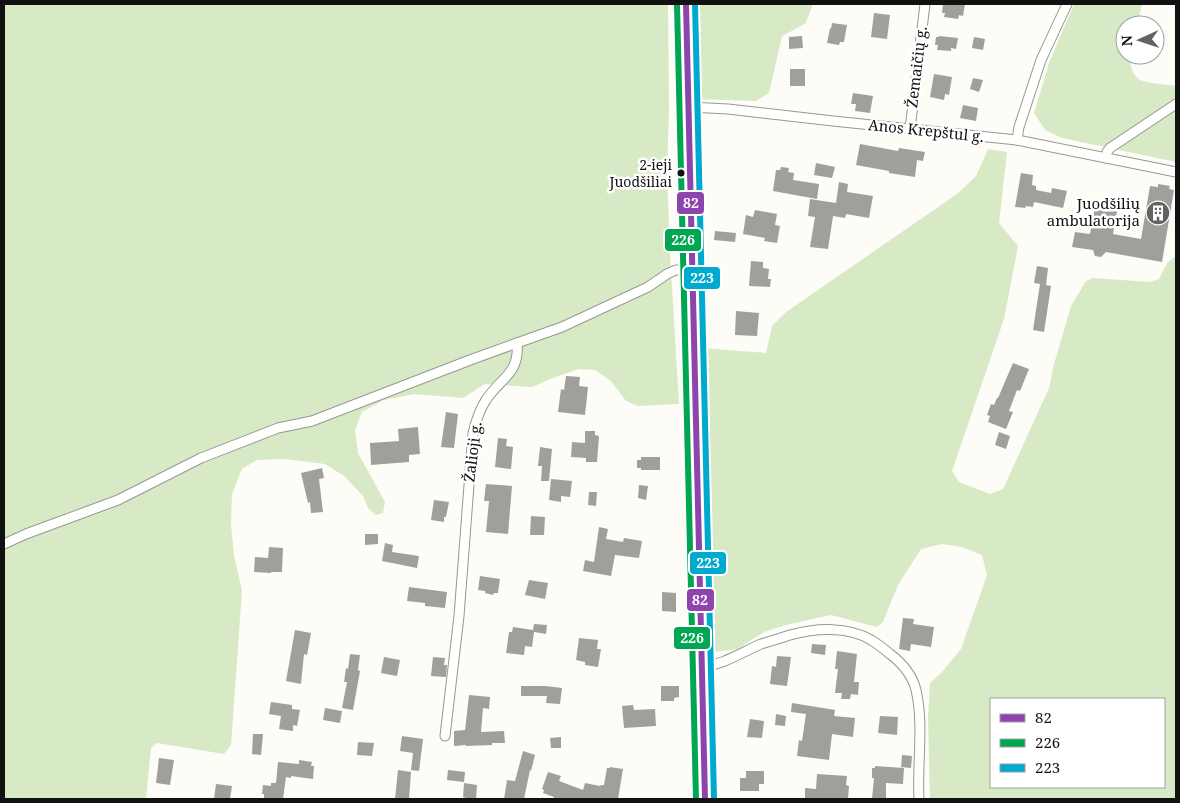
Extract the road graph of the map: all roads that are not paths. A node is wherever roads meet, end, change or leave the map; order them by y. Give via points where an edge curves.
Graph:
1 (686, 4) edge
2 (925, 4) edge
3 (1067, 4) edge
4 (1176, 104) edge
5 (689, 107) junction
6 (910, 129) junction
7 (1017, 140) junction
8 (1106, 158) junction
9 (1176, 172) edge
10 (693, 270) junction
11 (517, 343) junction
12 (4, 544) edge
13 (702, 667) junction
14 (446, 736) dead end
15 (705, 799) edge
16 (919, 799) edge

1 - 5 main road
2 - 6 street, Žemaičių g.
3 - 7 street via 1041,60
4 - 8 street via 1110,148
5 - 6 street, Anos Krepštul g.
5 - 10 main road
6 - 7 street, Anos Krepštul g.
7 - 8 street, Anos Krepštul g.
8 - 9 street, Anos Krepštul g.
10 - 11 street via 676,270 648,287 562,327
10 - 13 main road
11 - 12 street via 312,421 278,428 201,458 118,500
11 - 14 street, Žalioji g. via 516,361 510,373 487,398 477,416 473,433
13 - 15 main road
13 - 16 street via 722,664 762,644 810,631 845,630 870,639 899,661 916,688

